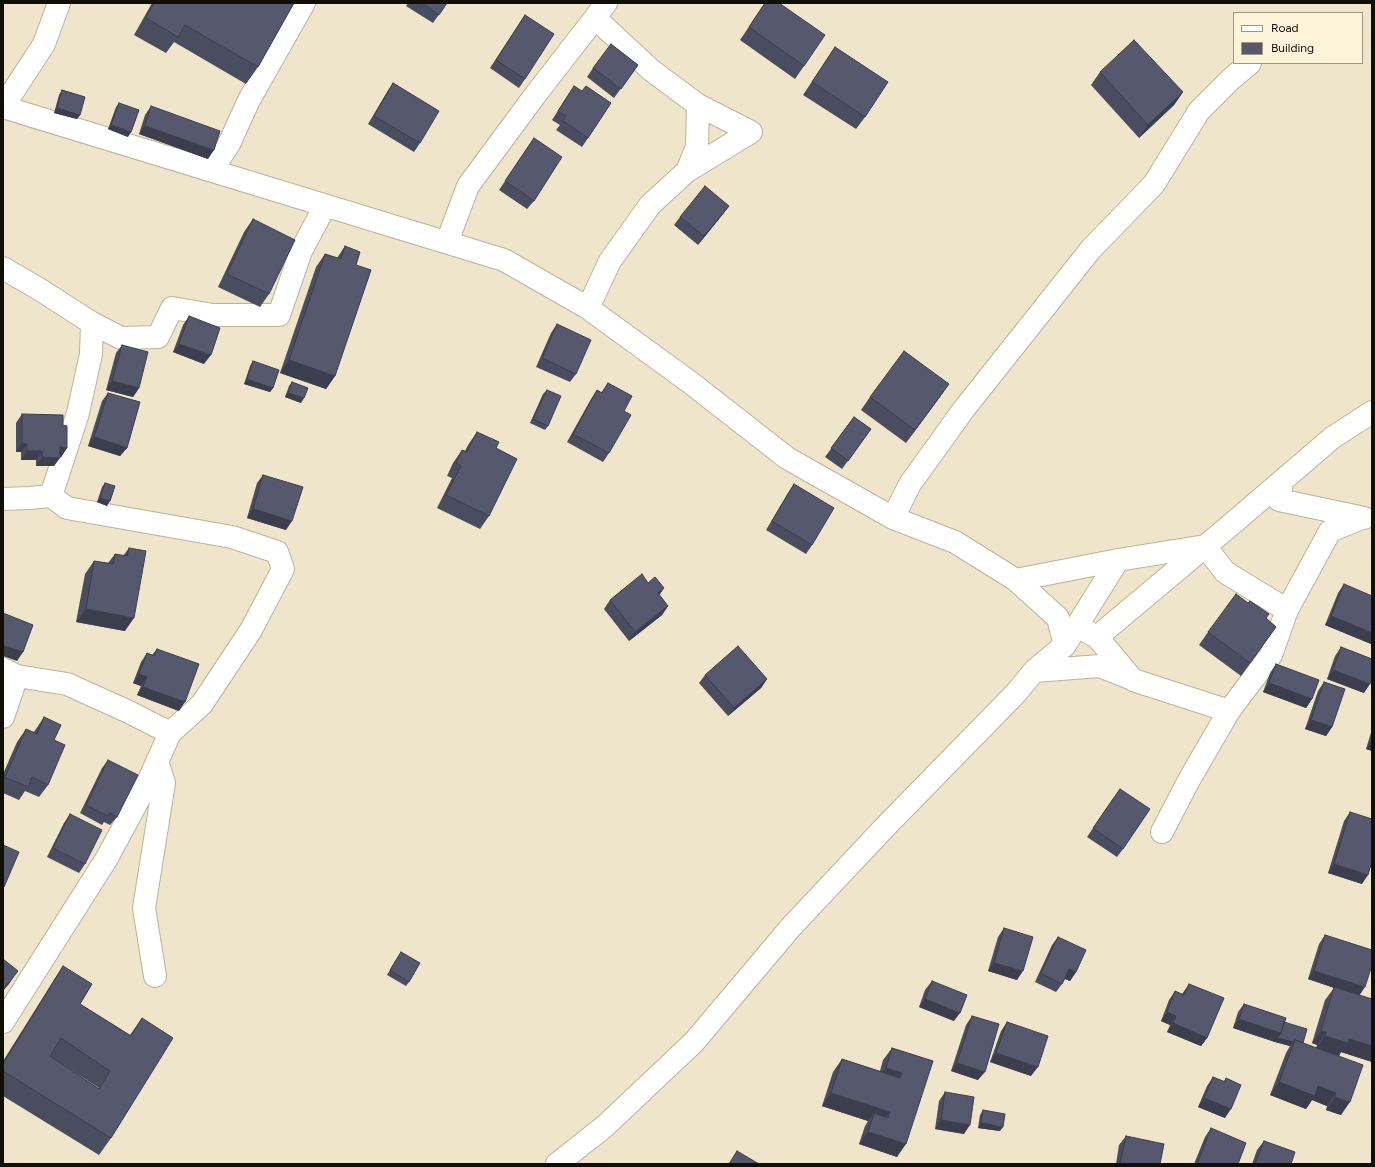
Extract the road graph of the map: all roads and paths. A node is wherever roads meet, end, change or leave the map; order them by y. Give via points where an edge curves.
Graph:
1 (59, 3) edge
2 (304, 3) edge
3 (600, 10) edge
4 (1249, 64) edge
5 (698, 105) junction
6 (3, 107) edge
7 (212, 170) junction
8 (687, 171) junction
9 (325, 206) junction
10 (447, 242) junction
11 (3, 268) edge
12 (588, 308) junction
13 (92, 323) junction
14 (1372, 412) edge
15 (1282, 481) junction
16 (51, 496) junction
17 (3, 499) edge
18 (893, 518) junction
19 (1367, 519) edge
20 (1205, 546) junction
21 (1118, 560) junction
22 (1016, 580) junction
23 (1287, 610) junction
24 (1077, 626) junction
25 (1097, 637) junction
26 (1065, 645) junction
27 (1034, 671) junction
28 (10, 673) edge
29 (1133, 680) junction
30 (1229, 711) junction
31 (3, 717) edge
32 (170, 733) junction
33 (157, 761) junction
34 (1162, 832) dead end
35 (155, 976) dead end
36 (3, 1022) edge
37 (557, 1164) edge

1 - 6 street via 44,44
2 - 7 street via 249,100 229,144
3 - 5 street via 651,70
3 - 10 street via 468,186
4 - 18 street via 1199,111 1154,184 1091,249 969,403 910,484
5 - 8 street via 698,147
5 - 8 street via 751,132
6 - 7 street
7 - 9 street
8 - 12 street via 650,205 610,261
9 - 10 street
9 - 13 street via 301,251 279,315 213,315 172,308 158,337 121,338
10 - 12 street via 504,260
11 - 13 street
12 - 18 street via 691,383 787,458
13 - 16 street via 91,354 78,413
14 - 15 street via 1332,438
15 - 19 street via 1279,500
15 - 20 street
16 - 17 street
16 - 32 street via 67,508 232,537 277,552 283,569 251,630 202,704
18 - 22 street via 955,542
19 - 23 street via 1330,531
20 - 21 street
20 - 23 street via 1226,572
20 - 25 street
21 - 22 street
21 - 24 street
22 - 26 street via 1058,618
23 - 30 street via 1271,655
24 - 25 street
24 - 26 street
25 - 29 street
26 - 27 street
27 - 29 street via 1100,666
27 - 37 street via 1016,693 791,927 694,1042 604,1127
28 - 31 street
28 - 32 street via 67,684
29 - 30 street
30 - 34 street
32 - 33 street
33 - 35 street via 164,783 144,908
33 - 36 street via 107,858

